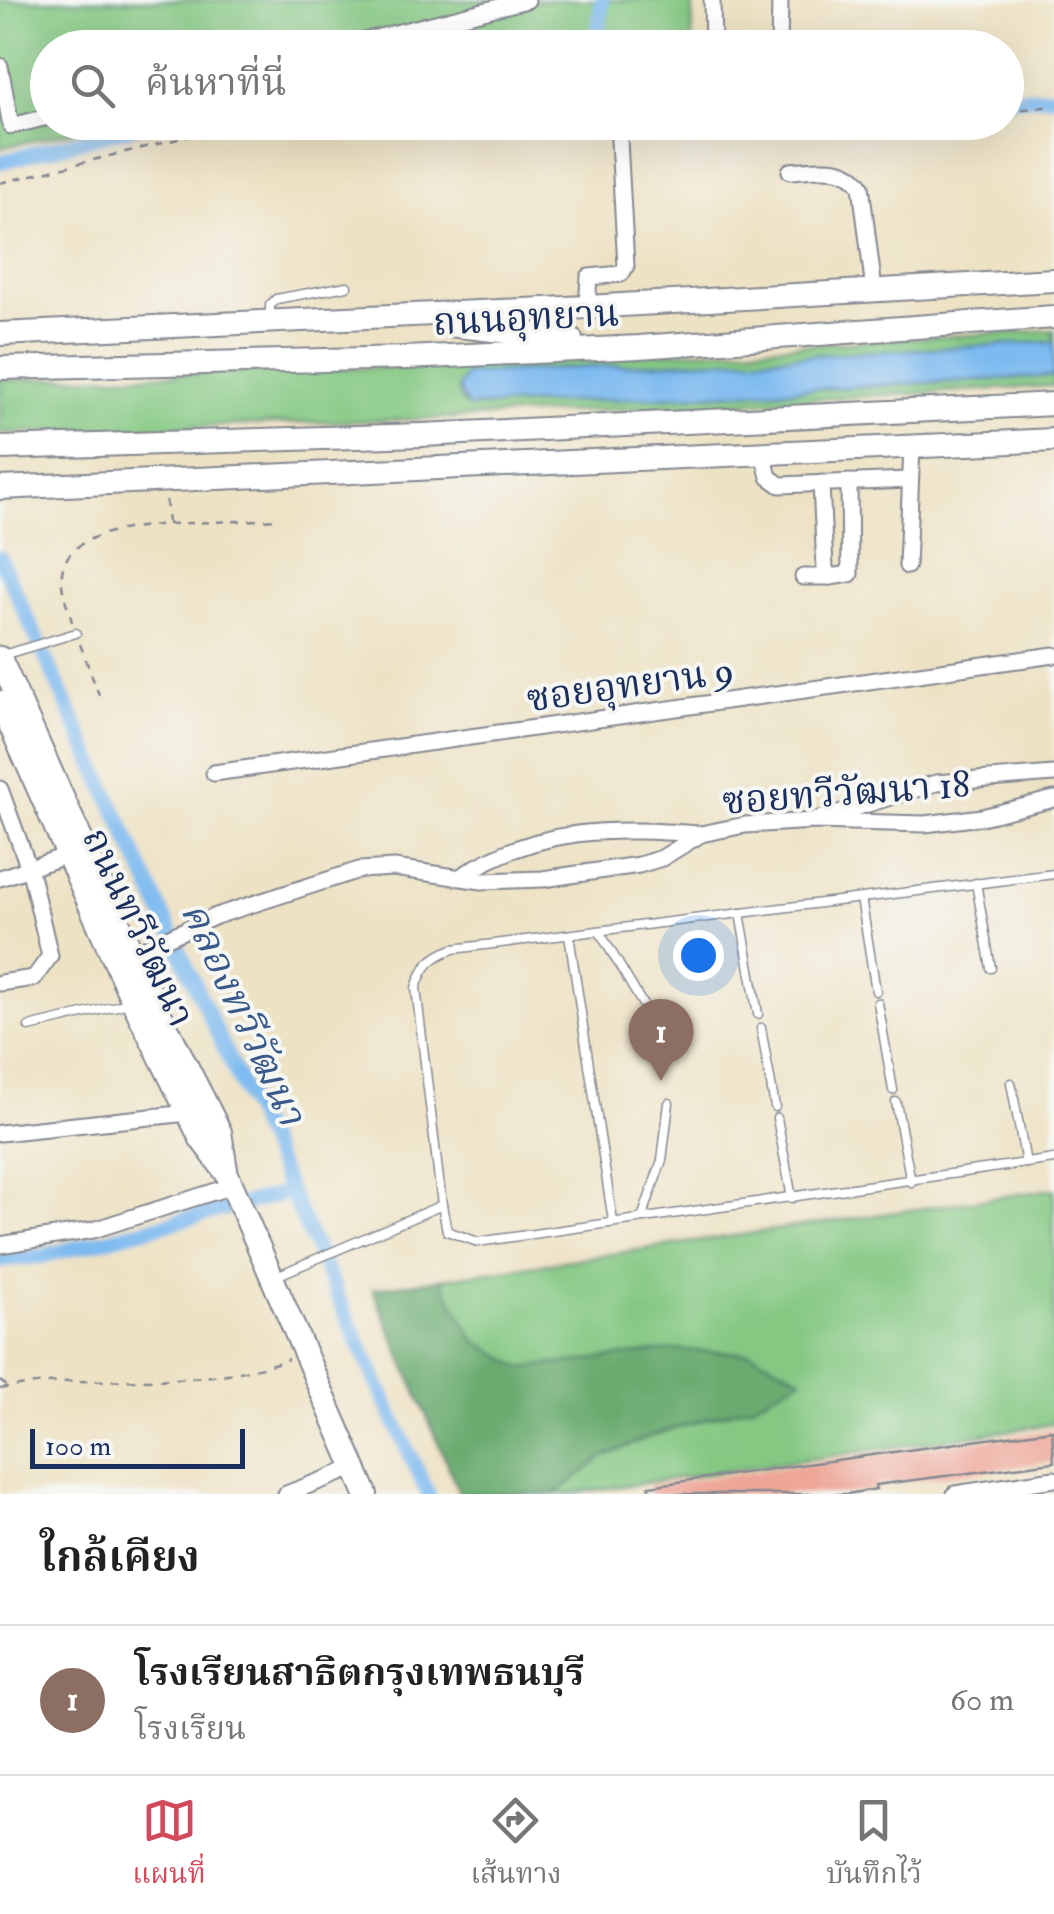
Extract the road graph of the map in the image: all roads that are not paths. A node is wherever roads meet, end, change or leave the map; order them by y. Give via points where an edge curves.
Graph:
1 (527, 0) edge
2 (712, 0) edge
3 (780, 0) edge
4 (461, 8) edge
5 (392, 30) edge
6 (713, 30) edge
7 (779, 30) edge
8 (0, 66) edge
9 (30, 121) edge
10 (5, 127) edge
11 (619, 140) edge
12 (790, 171) dead end
13 (1054, 280) edge
14 (347, 286) dead end
15 (874, 290) junction
16 (587, 307) junction
17 (1054, 314) edge
18 (381, 317) junction
19 (270, 322) junction
20 (51, 332) junction
21 (0, 334) edge
22 (639, 347) junction
23 (0, 371) edge
24 (1054, 404) edge
25 (994, 408) junction
26 (1054, 413) edge
27 (1054, 440) edge
28 (912, 446) junction
29 (0, 448) edge
30 (763, 454) junction
31 (910, 480) junction
32 (849, 482) junction
33 (821, 483) junction
34 (19, 488) edge
35 (906, 566) dead end
36 (803, 578) dead end
37 (830, 578) junction
38 (76, 633) road end
39 (4, 655) edge
40 (1054, 655) edge
41 (0, 702) edge
42 (214, 773) dead end
43 (1054, 774) edge
44 (0, 788) edge
45 (1054, 799) edge
46 (814, 821) junction
47 (701, 834) junction
48 (68, 856) junction
49 (30, 871) junction
50 (1054, 874) edge
51 (463, 875) junction
52 (0, 878) edge
53 (976, 883) junction
54 (861, 898) junction
55 (740, 913) junction
56 (599, 931) junction
57 (570, 935) junction
58 (132, 954) junction
59 (991, 968) dead end
60 (0, 983) edge
61 (876, 991) dead end
62 (134, 1002) junction
63 (878, 1003) dead end
64 (758, 1014) dead end
65 (28, 1027) dead end
66 (761, 1028) dead end
67 (662, 1047) dead end
68 (1012, 1083) dead end
69 (894, 1090) dead end
70 (896, 1102) dead end
71 (670, 1104) dead end
72 (775, 1106) dead end
73 (188, 1113) junction
74 (777, 1118) dead end
75 (0, 1134) edge
76 (1054, 1159) edge
77 (1026, 1163) junction
78 (912, 1182) junction
79 (235, 1193) junction
80 (792, 1198) junction
81 (442, 1205) junction
82 (642, 1218) junction
83 (613, 1221) junction
84 (0, 1244) edge
85 (270, 1279) junction
86 (354, 1468) junction
87 (1054, 1479) edge
88 (286, 1494) edge
89 (366, 1494) edge
90 (955, 1494) edge

1 - 4 street
2 - 6 street
3 - 7 street
4 - 5 street
8 - 10 street
9 - 10 street
11 - 16 street via 626,266 621,274 589,276
12 - 15 street via 843,170 855,176
13 - 15 main road, ถนนอุทยาน
14 - 19 lane via 276,298
15 - 16 main road, ถนนอุทยาน
16 - 18 main road, ถนนอุทยาน
17 - 22 main road, ถนนอุทยาน
18 - 19 main road, ถนนอุทยาน
18 - 22 main road
19 - 20 main road, ถนนอุทยาน
20 - 21 main road, ถนนอุทยาน
20 - 23 main road via 14,352
22 - 23 main road, ถนนอุทยาน, bridge
24 - 25 main road
25 - 26 main road
25 - 29 main road
27 - 28 main road
28 - 30 main road
28 - 31 street
29 - 34 main road via 18,472
30 - 33 street via 773,482
30 - 34 main road
31 - 32 street
31 - 35 street
32 - 33 street
32 - 37 street via 850,574
33 - 37 street
36 - 37 street
38 - 39 lane
39 - 58 main road, ถนนทวีวัฒนา
40 - 42 street, ซอยอุทยาน 9
41 - 48 main road, ถนนทวีวัฒนา
43 - 46 street via 936,783
44 - 49 street
45 - 46 street, ซอยทวีวัฒนา 18 via 925,824
46 - 47 street, ซอยทวีวัฒนา 18
47 - 51 street, ซอยทวีวัฒนา 18 via 662,858 587,874 500,881
47 - 51 street, ซอยทวีวัฒนา 18 via 582,832 492,854
48 - 49 street
48 - 62 main road, ถนนทวีวัฒนา
49 - 52 street
49 - 60 street via 50,956 34,978
50 - 53 lane
51 - 58 street, ซอยทวีวัฒนา 18 via 359,870 216,916
53 - 54 lane
53 - 59 lane
54 - 55 lane
54 - 61 lane
55 - 56 lane
55 - 64 lane
56 - 57 lane
56 - 67 lane
57 - 81 lane via 453,949 422,968 416,988
57 - 83 lane
58 - 79 main road, ถนนทวีวัฒนา via 220,1132
62 - 65 lane
62 - 73 main road, ถนนทวีวัฒนา
63 - 69 lane
66 - 72 lane
68 - 77 lane
70 - 78 lane
71 - 82 lane via 662,1160
73 - 75 street
73 - 79 main road, ถนนทวีวัฒนา
74 - 80 lane
76 - 77 lane
77 - 78 lane
78 - 80 lane
79 - 84 street via 94,1230
79 - 85 main road, ถนนทวีวัฒนา
80 - 82 lane
81 - 83 lane via 447,1232 478,1242
81 - 85 lane
82 - 83 lane
85 - 86 main road, ถนนทวีวัฒนา
86 - 88 street
86 - 89 main road, ถนนทวีวัฒนา
87 - 90 street

